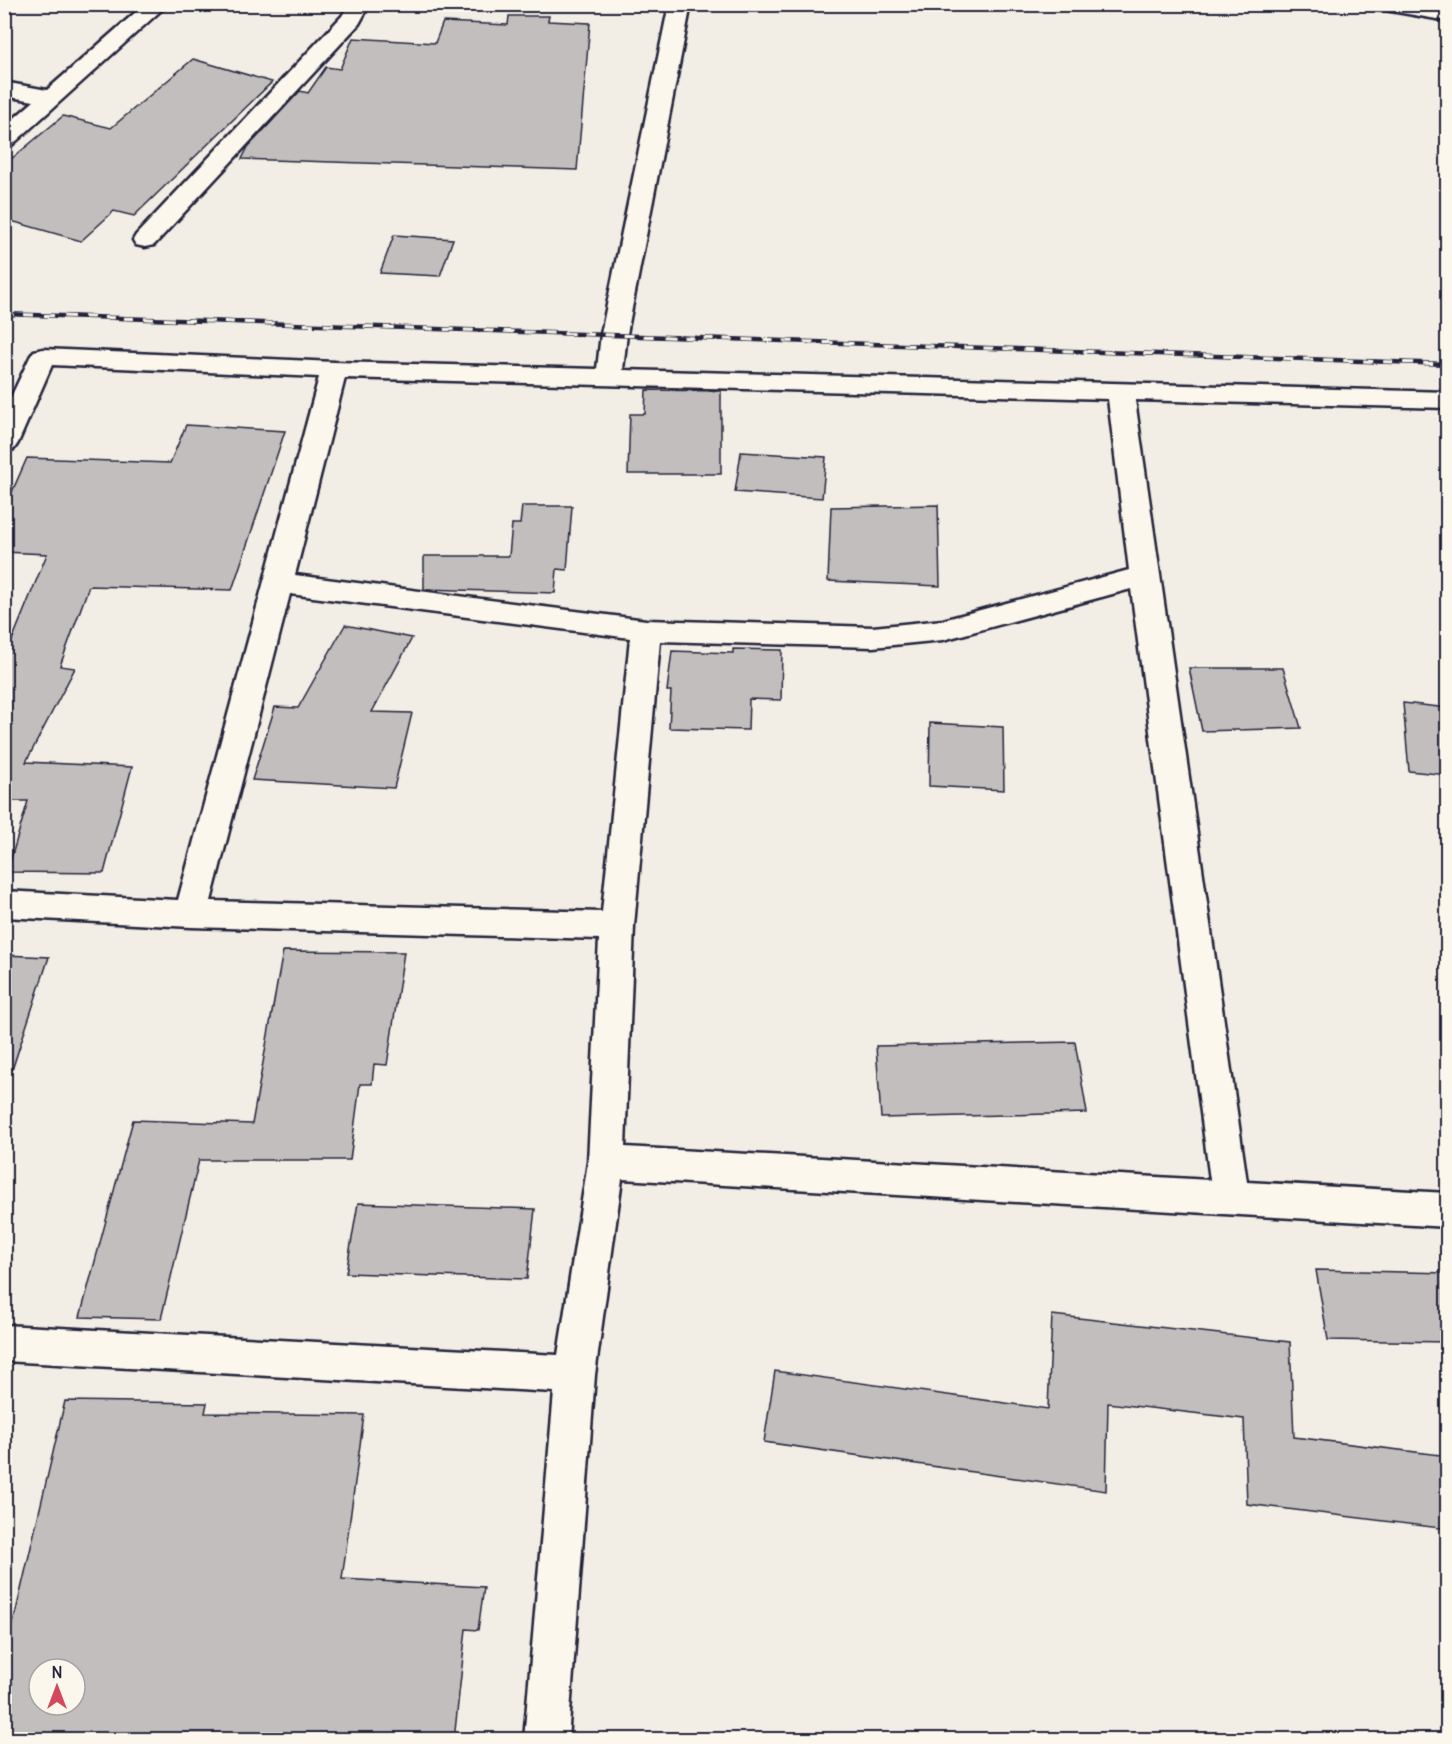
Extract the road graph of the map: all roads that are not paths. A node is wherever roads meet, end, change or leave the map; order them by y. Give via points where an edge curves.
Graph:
1 (158, 4) edge
2 (360, 4) edge
3 (680, 4) edge
4 (1385, 4) edge
5 (1448, 15) edge
6 (4, 89) edge
7 (52, 98) junction
8 (4, 140) edge
9 (145, 240) dead end
10 (334, 370) junction
11 (609, 377) junction
12 (1121, 393) junction
13 (1448, 400) edge
14 (4, 443) edge
15 (1144, 576) junction
16 (278, 583) junction
17 (646, 630) junction
18 (4, 904) edge
19 (191, 914) junction
20 (617, 926) junction
21 (606, 1162) junction
22 (1231, 1198) junction
23 (1448, 1210) edge
24 (4, 1343) edge
25 (575, 1375) junction
26 (546, 1740) edge

1 - 7 street
2 - 9 street via 351,19
3 - 11 street via 614,334
4 - 5 street
6 - 7 street
7 - 8 street
10 - 11 street
10 - 14 street via 43,357
10 - 16 street
11 - 12 street
12 - 13 street
12 - 15 street
15 - 17 street via 913,635
15 - 22 street
16 - 17 street
16 - 19 street
17 - 20 street
18 - 19 street
19 - 20 street
20 - 21 street
21 - 22 street
21 - 25 street
22 - 23 street
24 - 25 street
25 - 26 street

